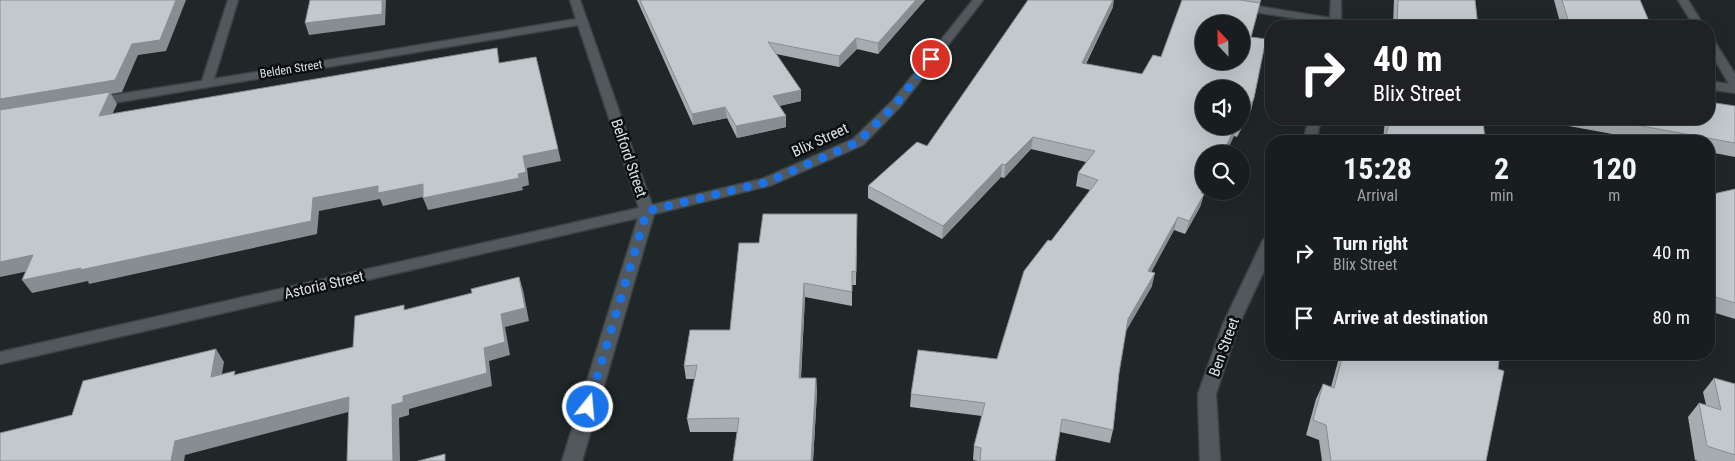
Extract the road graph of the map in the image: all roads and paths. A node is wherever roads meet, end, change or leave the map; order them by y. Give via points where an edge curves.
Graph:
1 (233, 0) edge
2 (575, 0) edge
3 (978, 0) edge
4 (1200, 0) edge
5 (1336, 0) edge
6 (1683, 0) edge
7 (1312, 20) edge
8 (1335, 20) edge
9 (1696, 20) edge
10 (582, 21) junction
11 (1715, 51) edge
12 (207, 83) junction
13 (1735, 84) edge
14 (1715, 86) edge
15 (1735, 89) edge
16 (85, 104) edge
17 (647, 211) junction
18 (1265, 253) edge
19 (0, 358) edge
20 (572, 461) edge
21 (1210, 461) edge

1 - 12 street
2 - 10 street, Belford Street
3 - 17 street, Blix Street via 896,104 858,142 767,182
4 - 7 street
5 - 8 street
6 - 9 street
10 - 12 street, Belden Street
10 - 17 street, Belford Street
11 - 13 street
12 - 16 street, Belden Street
14 - 15 street
17 - 19 street, Astoria Street
17 - 20 street, Belford Street
18 - 21 street, Ben Street via 1231,324 1208,394

